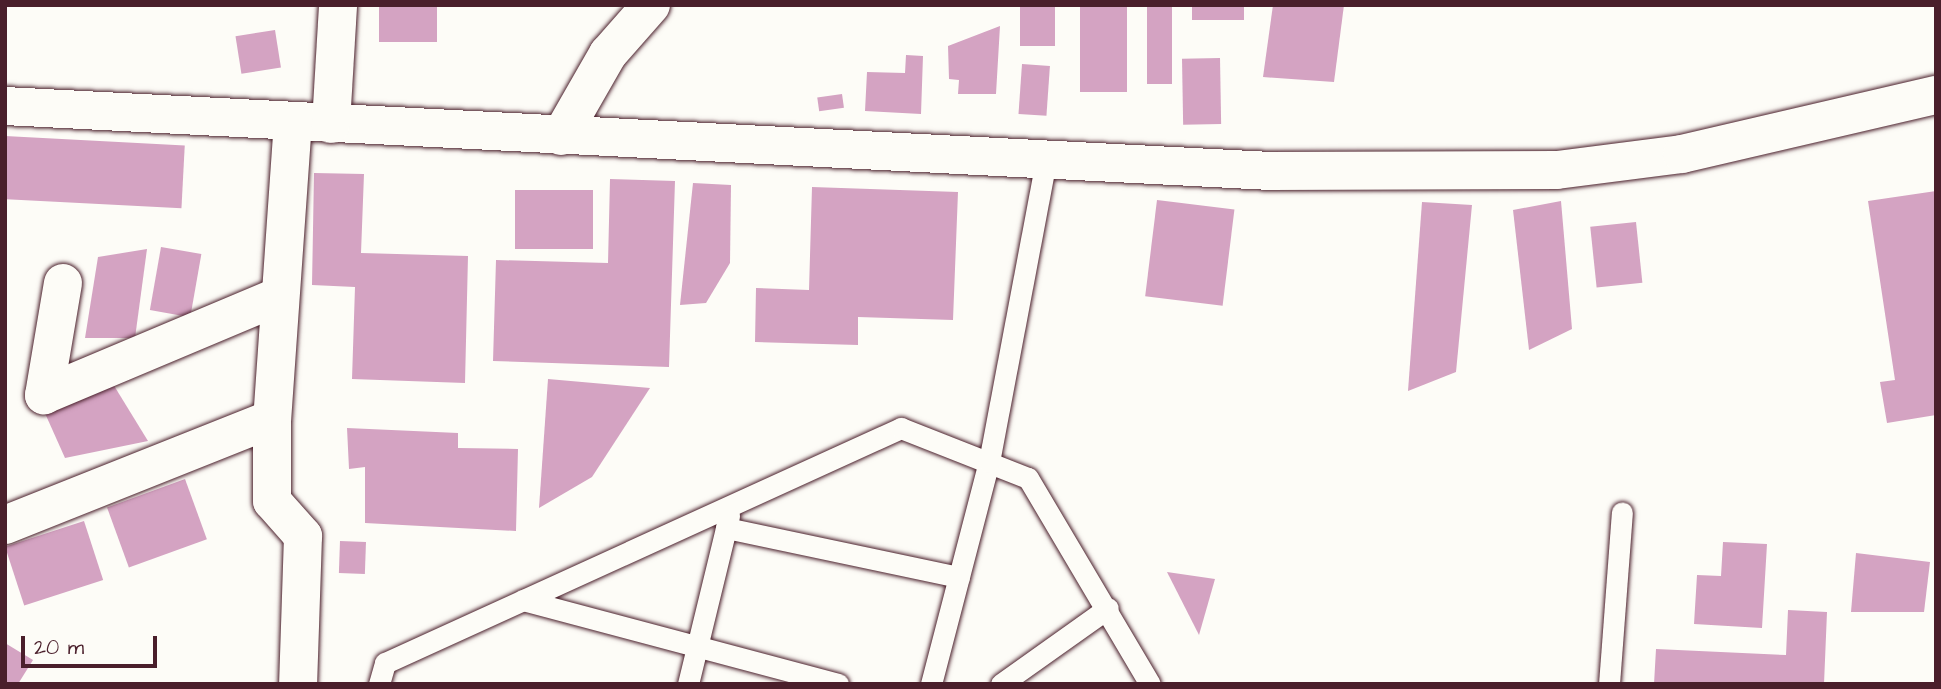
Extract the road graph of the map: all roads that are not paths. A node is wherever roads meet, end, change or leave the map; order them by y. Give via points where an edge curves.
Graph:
1 (338, 5) edge
2 (651, 5) edge
3 (1936, 95) edge
4 (5, 106) edge
5 (293, 121) junction
6 (331, 124) junction
7 (561, 136) junction
8 (1046, 160) junction
9 (63, 283) dead end
10 (280, 296) junction
11 (272, 419) junction
12 (989, 462) junction
13 (732, 505) junction
14 (1622, 512) dead end
15 (5, 525) edge
16 (726, 528) junction
17 (959, 577) junction
18 (523, 600) junction
19 (1108, 608) junction
20 (696, 646) junction
21 (298, 684) edge
22 (379, 684) edge
23 (688, 684) edge
24 (838, 684) edge
25 (931, 684) edge
26 (1001, 684) edge
27 (1150, 684) edge
28 (1609, 684) edge

1 - 6 street
2 - 7 street via 608,54
3 - 8 street via 1682,154 1557,170 1270,171
4 - 5 street
5 - 6 street
5 - 10 street
6 - 7 street
7 - 8 street
8 - 12 lane
9 - 10 street via 44,395
10 - 11 street
11 - 15 street
11 - 21 street via 272,501 303,536
12 - 13 lane via 901,428
12 - 17 lane
12 - 19 lane via 1028,478
13 - 16 lane
13 - 18 lane
14 - 28 lane
16 - 17 lane
16 - 20 lane
17 - 25 lane
18 - 20 lane
18 - 22 lane via 385,663
19 - 26 lane
19 - 27 lane
20 - 23 lane
20 - 24 lane

